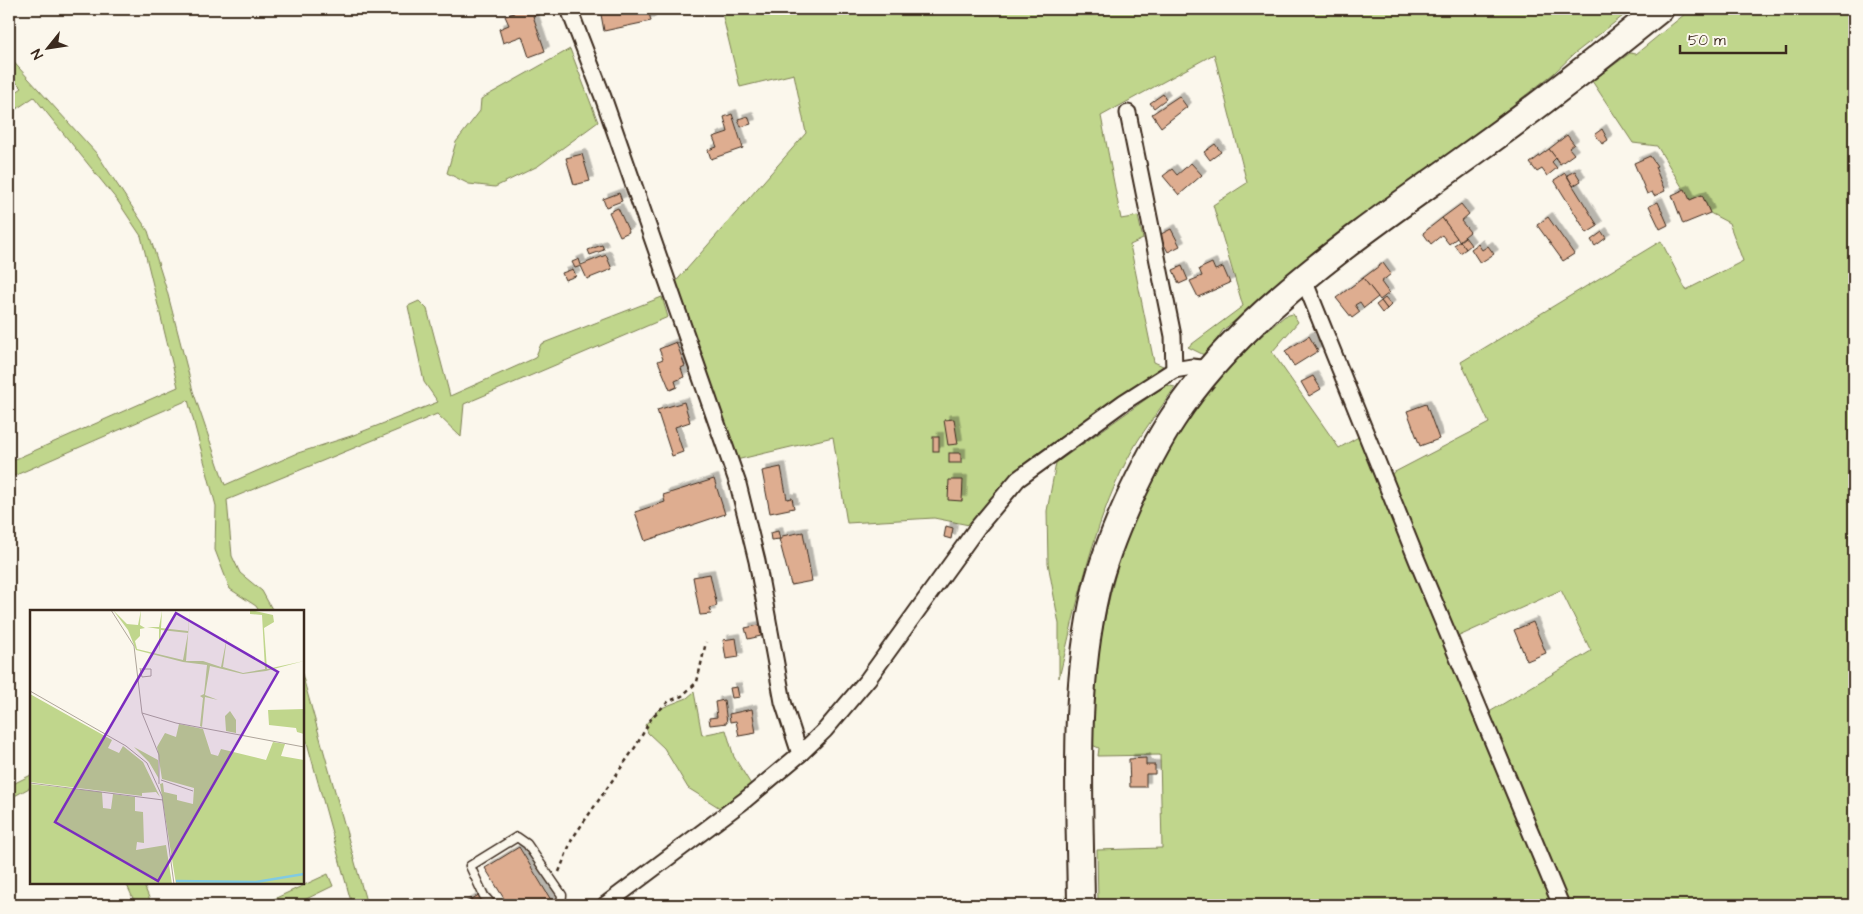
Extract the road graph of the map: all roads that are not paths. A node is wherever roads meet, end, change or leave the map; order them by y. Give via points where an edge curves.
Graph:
1 (569, 9) edge
2 (1660, 9) edge
3 (1128, 113) dead end
4 (1304, 280) junction
5 (1211, 369) junction
6 (1174, 370) junction
7 (800, 754) junction
8 (492, 905) edge
9 (561, 905) edge
10 (605, 905) edge
11 (1081, 905) edge
12 (1561, 905) edge

1 - 7 street via 603,97 738,484 757,561 783,702
2 - 4 highway via 1516,122
3 - 6 street via 1173,336
4 - 5 highway
4 - 12 street
5 - 6 street via 1192,367
5 - 11 highway via 1174,416 1143,468 1117,527 1096,590 1083,672 1079,734
6 - 7 street via 1018,479 977,528 868,678
7 - 10 street via 745,800
8 - 9 lane via 484,896 470,866 517,837 527,844 551,878 562,895

